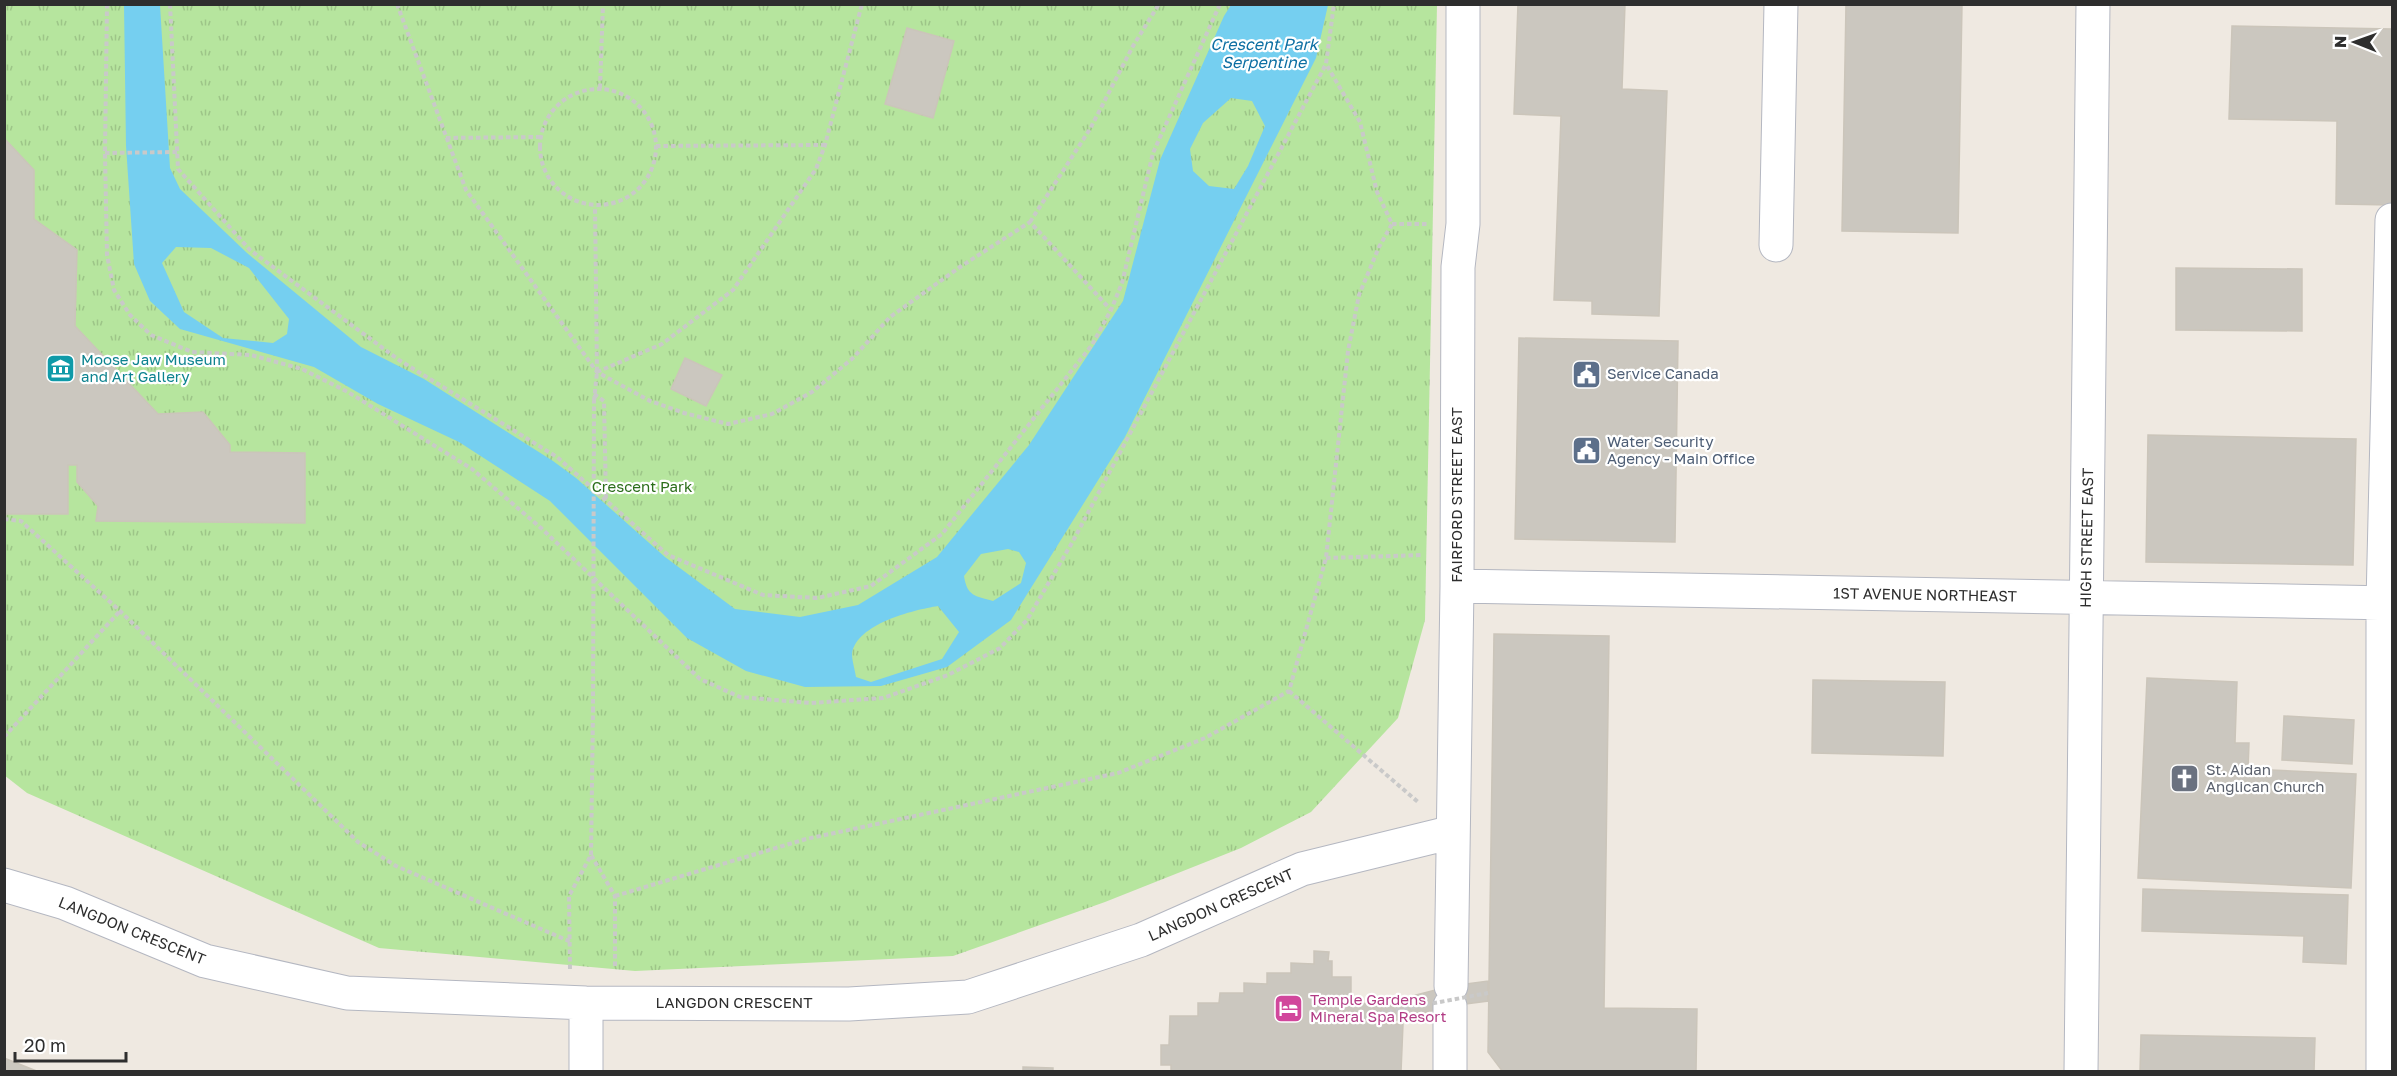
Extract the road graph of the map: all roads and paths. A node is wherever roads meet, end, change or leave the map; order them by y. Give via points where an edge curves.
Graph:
1 (107, 4) edge
2 (170, 4) edge
3 (397, 4) edge
4 (603, 4) edge
5 (862, 4) edge
6 (1159, 4) edge
7 (1220, 4) edge
8 (1334, 4) edge
9 (1463, 4) edge
10 (1781, 4) edge
11 (2093, 4) edge
12 (1326, 64) junction
13 (600, 88) junction
14 (540, 137) junction
15 (446, 138) junction
16 (825, 145) junction
17 (656, 146) junction
18 (177, 152) junction
19 (105, 153) junction
20 (595, 206) junction
21 (2392, 220) edge
22 (1030, 222) junction
23 (1776, 245) dead end
24 (1112, 310) junction
25 (597, 372) junction
26 (594, 394) junction
27 (606, 500) junction
28 (4, 519) edge
29 (1326, 558) junction
30 (1457, 570) junction
31 (2087, 598) junction
32 (2388, 603) edge
33 (120, 611) junction
34 (1289, 691) junction
35 (4, 737) edge
36 (1453, 832) junction
37 (591, 855) junction
38 (4, 885) edge
39 (615, 896) junction
40 (571, 942) junction
41 (1488, 993) dead end
42 (590, 1003) junction
43 (1381, 1013) dead end
44 (586, 1071) edge
45 (1449, 1071) edge
46 (2081, 1071) edge
47 (2383, 1071) edge

1 - 19 path
2 - 18 path
3 - 15 path
4 - 13 path
5 - 16 path
6 - 22 path via 1090,129
7 - 24 path via 1153,153
8 - 12 path
9 - 30 street, FAIRFORD STREET EAST
10 - 23 street
11 - 31 street, HIGH STREET EAST
12 - 19 path via 1073,541 1027,620 1000,648 948,675 873,699 811,703 740,697 700,679 541,528 472,469 348,392 302,369 251,355 192,352 151,335 130,315 114,290 107,255
12 - 29 path via 1360,122 1377,192 1392,224 1359,295 1348,351
13 - 14 path via 567,96 550,114
13 - 17 path via 617,91 645,112 654,128
14 - 15 path
14 - 20 path via 546,175 574,201
15 - 25 path via 466,190
16 - 17 path
16 - 25 path via 816,169 733,290 662,344
17 - 20 path via 654,165 645,183 631,196
18 - 19 path
18 - 27 path via 177,169 250,250 399,360 557,457
20 - 25 path
21 - 32 street
22 - 24 path
22 - 25 path via 890,317 852,358 812,392 772,414 728,424 650,401
24 - 27 path via 1092,345 942,534 871,586 817,598 763,595 668,555
25 - 26 path
26 - 27 path via 604,401
26 - 37 path, bridge
28 - 33 path via 21,521
29 - 30 path
29 - 34 path
30 - 31 street, 1ST AVENUE NORTHEAST
30 - 36 street, FAIRFORD STREET EAST
31 - 32 street, 1ST AVENUE NORTHEAST
31 - 46 street, HIGH STREET EAST
32 - 47 street
33 - 35 path
33 - 40 path via 358,842 396,866
34 - 36 path
34 - 39 path via 1205,738 1118,773 806,839
36 - 42 street, LANGDON CRESCENT via 1302,869 1141,940 968,998 849,1004
36 - 45 street, FAIRFORD STREET EAST
37 - 39 path
37 - 40 path via 569,896
38 - 42 street, LANGDON CRESCENT via 65,903 205,961 347,993
39 - 42 path
40 - 42 path
41 - 43 path, bridge
42 - 44 street

